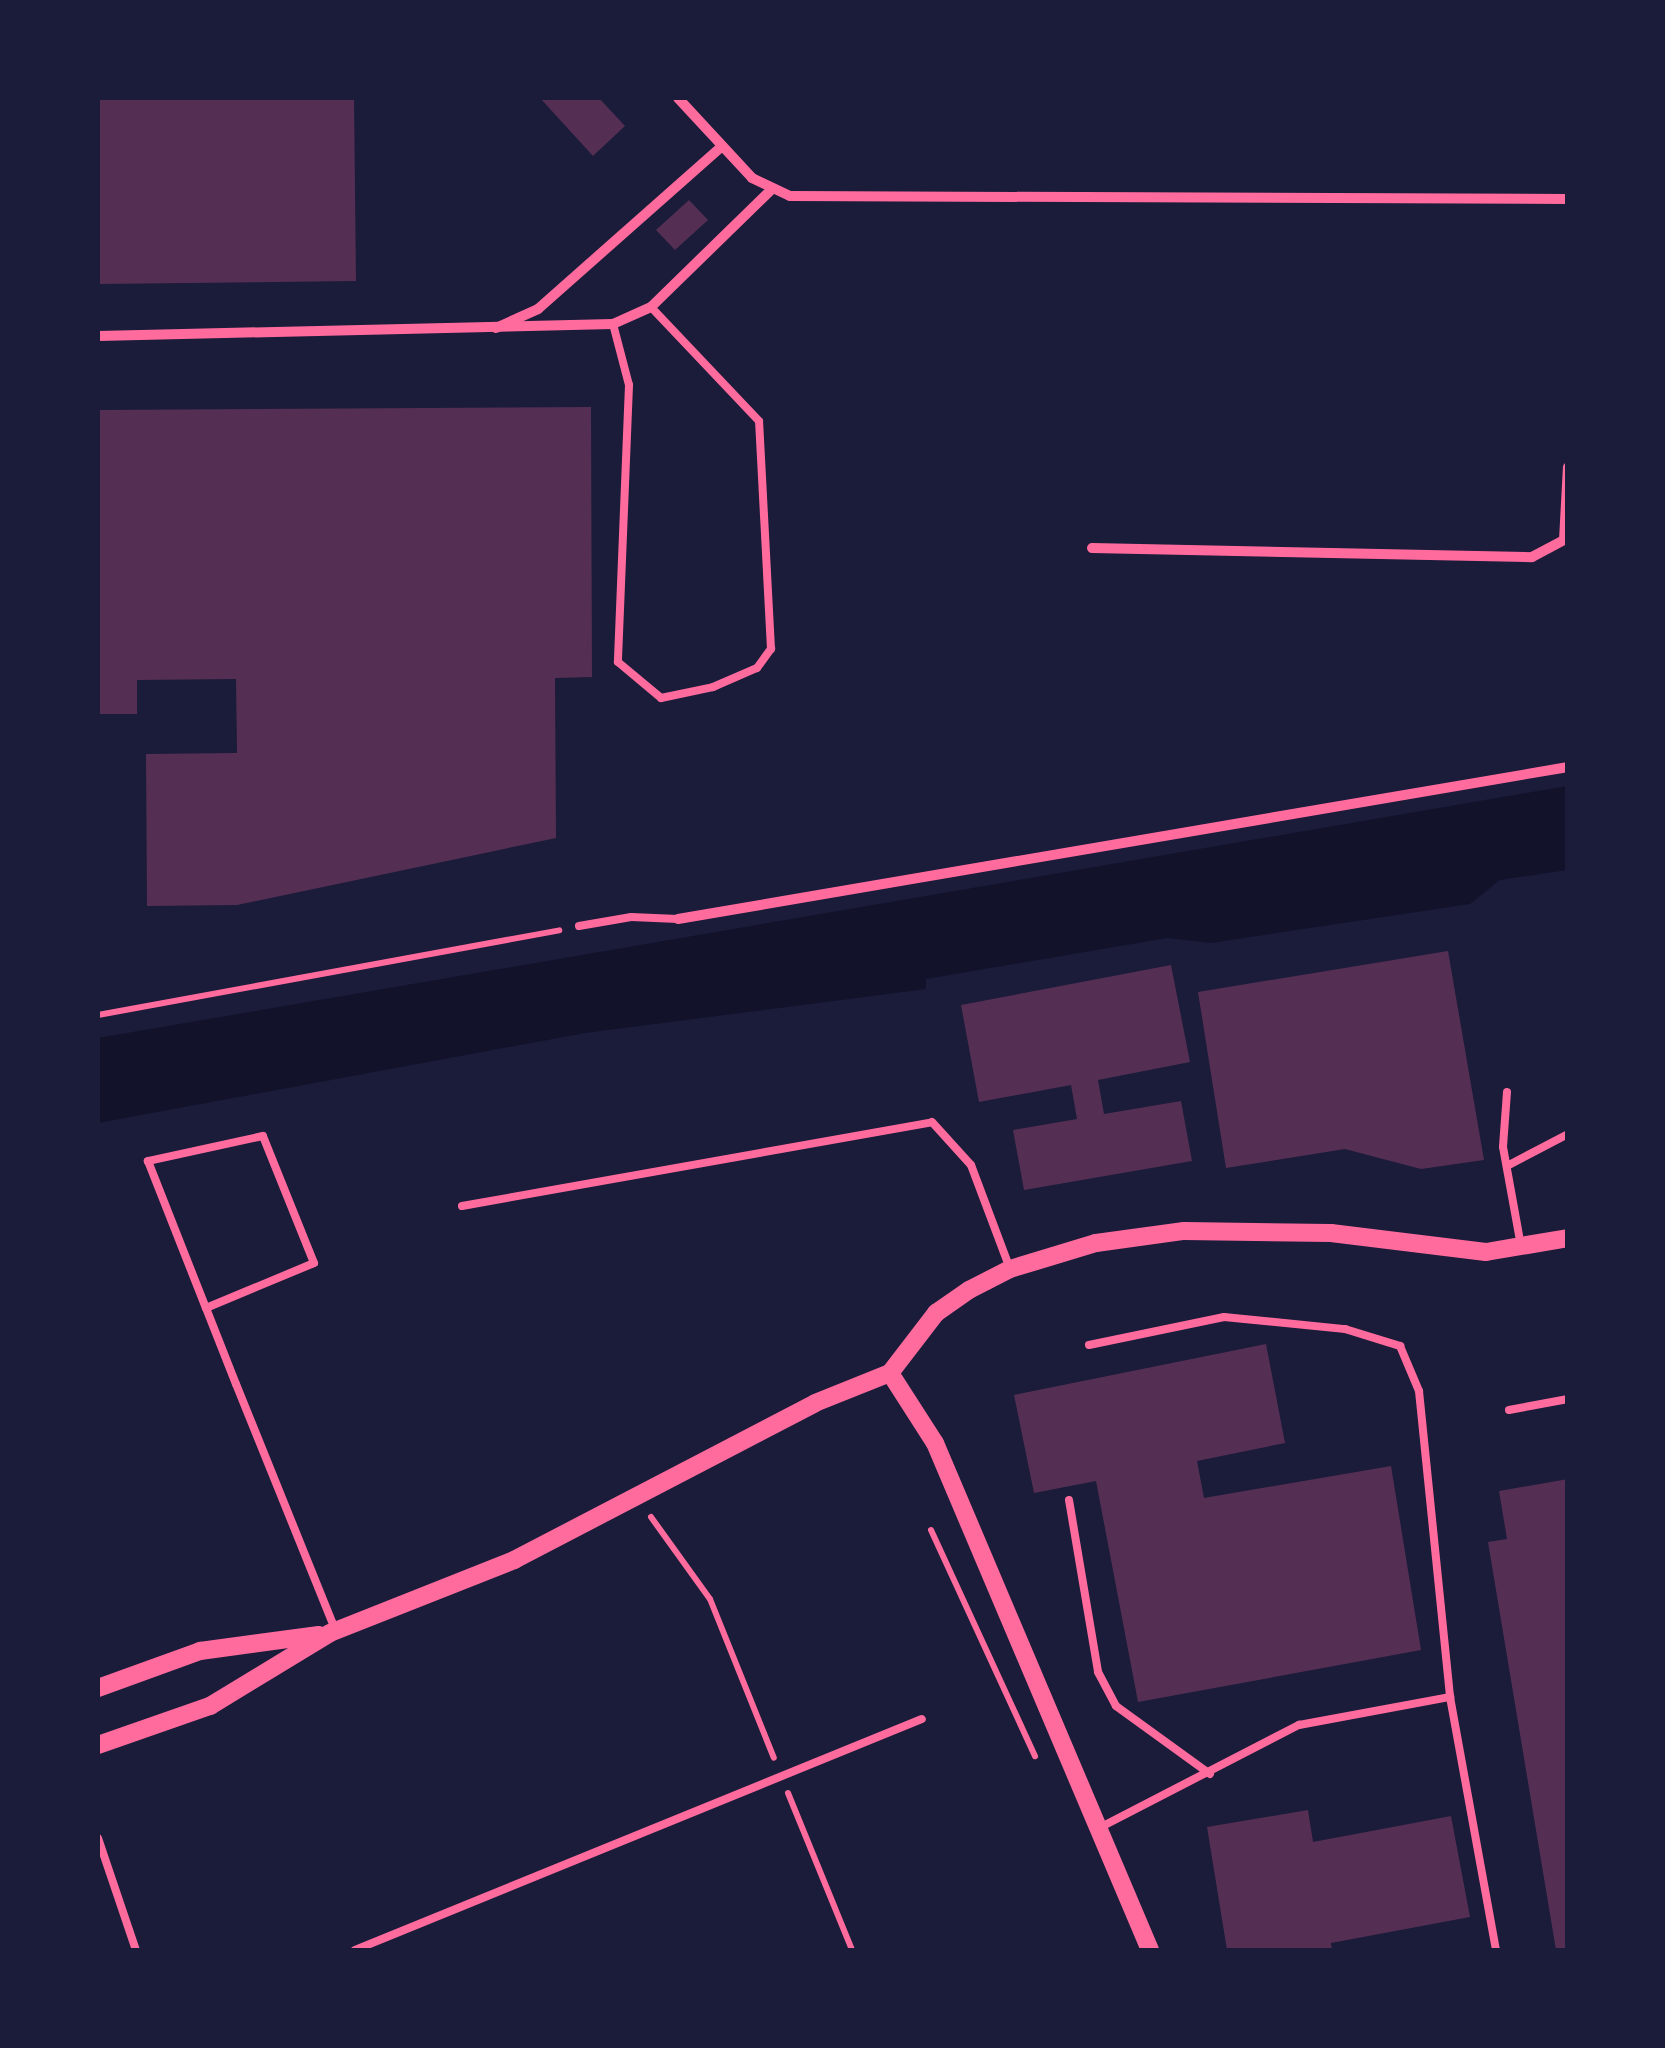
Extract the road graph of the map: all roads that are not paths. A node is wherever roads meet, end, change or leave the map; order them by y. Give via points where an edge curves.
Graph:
1 (678, 98) edge
2 (722, 146) junction
3 (770, 191) junction
4 (1568, 199) edge
5 (651, 307) junction
6 (614, 324) junction
7 (490, 330) junction
8 (98, 336) edge
9 (1568, 467) edge
10 (1092, 548) dead end
11 (1568, 766) edge
12 (678, 918) joint
13 (580, 926) road end
14 (1507, 1092) dead end
15 (1568, 1134) edge
16 (1506, 1166) junction
17 (462, 1206) dead end
18 (1568, 1238) edge
19 (1522, 1250) junction
20 (1010, 1268) junction
21 (206, 1308) junction
22 (1089, 1345) dead end
23 (890, 1373) junction
24 (1568, 1399) edge
25 (1509, 1410) dead end
26 (1069, 1500) dead end
27 (333, 1632) junction
28 (98, 1688) edge
29 (1450, 1697) junction
30 (922, 1719) dead end
31 (98, 1745) edge
32 (1210, 1774) junction
33 (1100, 1826) junction
34 (98, 1838) edge
35 (136, 1950) edge
36 (355, 1950) edge
37 (1150, 1950) edge
38 (1496, 1950) edge

1 - 2 street
2 - 3 street
2 - 7 street via 538,309
3 - 4 street
3 - 5 street
5 - 6 street
5 - 6 lane via 759,421 771,649 757,668 728,681 661,698 618,662 629,385
6 - 7 street
7 - 8 street
9 - 10 street via 1564,540 1532,557
11 - 12 street
12 - 13 lane
14 - 16 lane
15 - 16 lane
16 - 19 lane
17 - 20 lane via 932,1122 970,1165
18 - 19 street
19 - 20 street via 1486,1252 1330,1233 1184,1231 1096,1243
20 - 23 street via 936,1313
21 - 21 lane via 148,1161 264,1136 314,1264
21 - 27 lane
22 - 29 lane via 1224,1317 1345,1329 1400,1346 1419,1392
23 - 27 street via 816,1404 514,1560
23 - 33 street via 934,1443
24 - 25 lane
26 - 32 lane via 1098,1672 1116,1706
27 - 28 street via 200,1652
27 - 31 street via 210,1706
29 - 32 lane via 1300,1725
29 - 38 lane
30 - 36 lane
32 - 33 lane
33 - 37 street
34 - 35 lane

